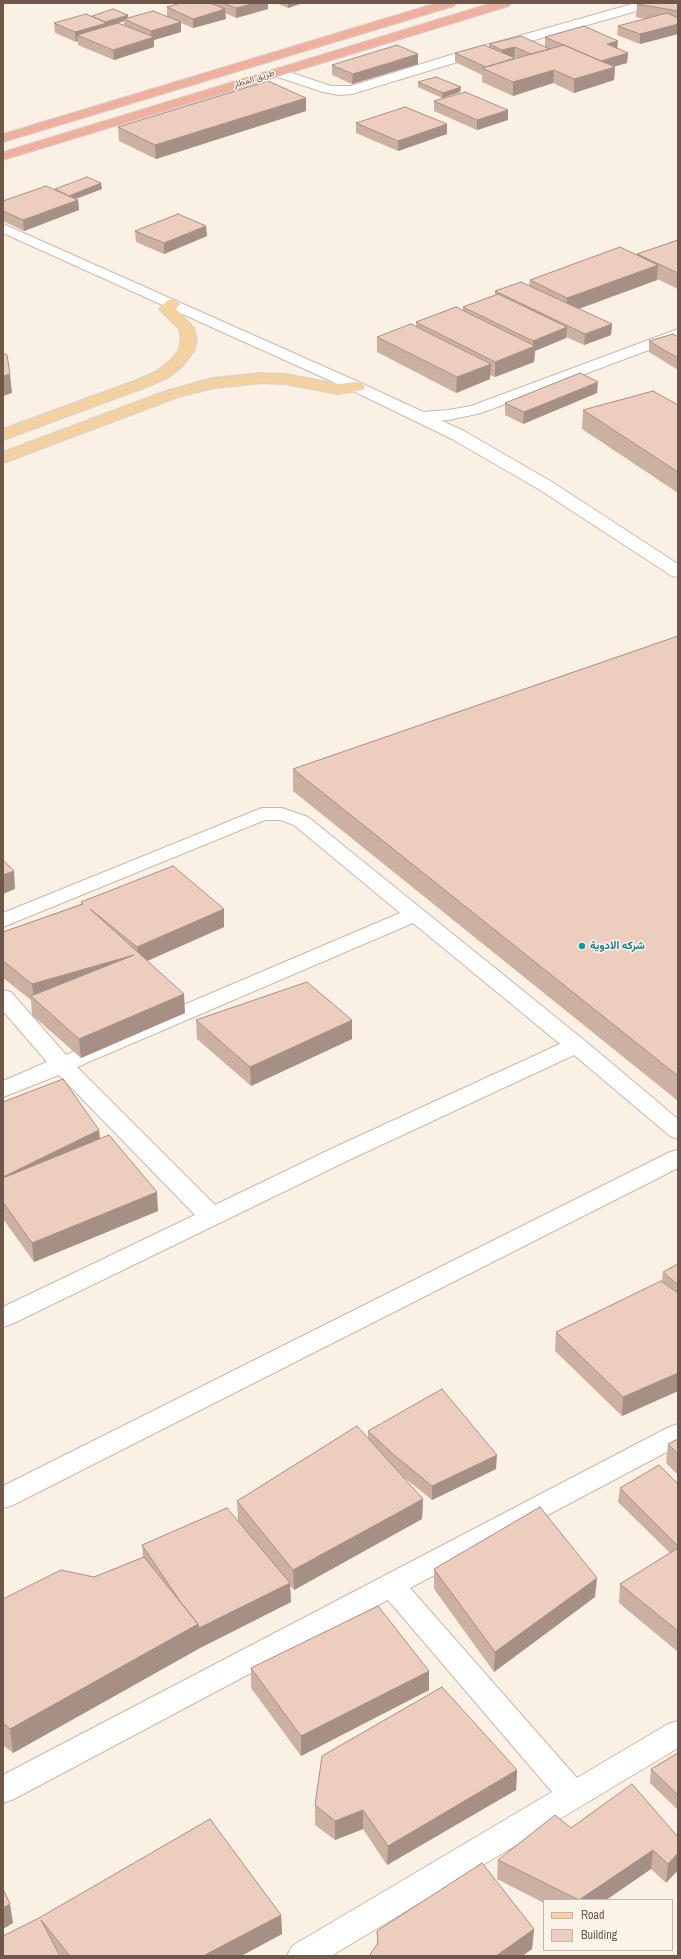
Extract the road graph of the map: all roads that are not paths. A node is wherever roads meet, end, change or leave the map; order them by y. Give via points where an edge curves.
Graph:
1 (450, 3) edge
2 (505, 3) edge
3 (650, 3) edge
4 (277, 72) junction
5 (3, 138) edge
6 (3, 156) edge
7 (3, 228) edge
8 (172, 304) junction
9 (678, 334) edge
10 (357, 387) junction
11 (475, 410) junction
12 (422, 417) junction
13 (3, 435) edge
14 (458, 435) junction
15 (3, 458) edge
16 (678, 572) edge
17 (415, 914) junction
18 (3, 921) edge
19 (3, 997) edge
20 (576, 1045) junction
21 (63, 1066) junction
22 (3, 1090) edge
23 (678, 1130) edge
24 (678, 1158) edge
25 (212, 1217) junction
26 (3, 1318) edge
27 (678, 1434) edge
28 (3, 1498) edge
29 (391, 1585) junction
30 (678, 1733) edge
31 (3, 1790) edge
32 (573, 1795) junction
33 (303, 1956) edge

1 - 5 highway, طريق المطار
2 - 4 highway, طريق المطار
3 - 4 street via 352,90 328,89
4 - 6 highway, طريق المطار
7 - 8 street
8 - 10 street
8 - 13 main road via 167,309 186,328 189,340 186,351 177,363 163,374
9 - 11 street
10 - 12 street
10 - 15 main road via 338,389 285,379 261,378 213,383 172,394
11 - 12 street
11 - 14 street
12 - 14 street
14 - 16 street via 546,486
17 - 18 street via 301,821 282,814 262,814
17 - 20 street
17 - 21 street
19 - 21 street
20 - 23 street
20 - 25 street
21 - 22 street
21 - 25 street
24 - 28 street
25 - 26 street
27 - 29 street
29 - 31 street
29 - 32 street
30 - 32 street
32 - 33 street

